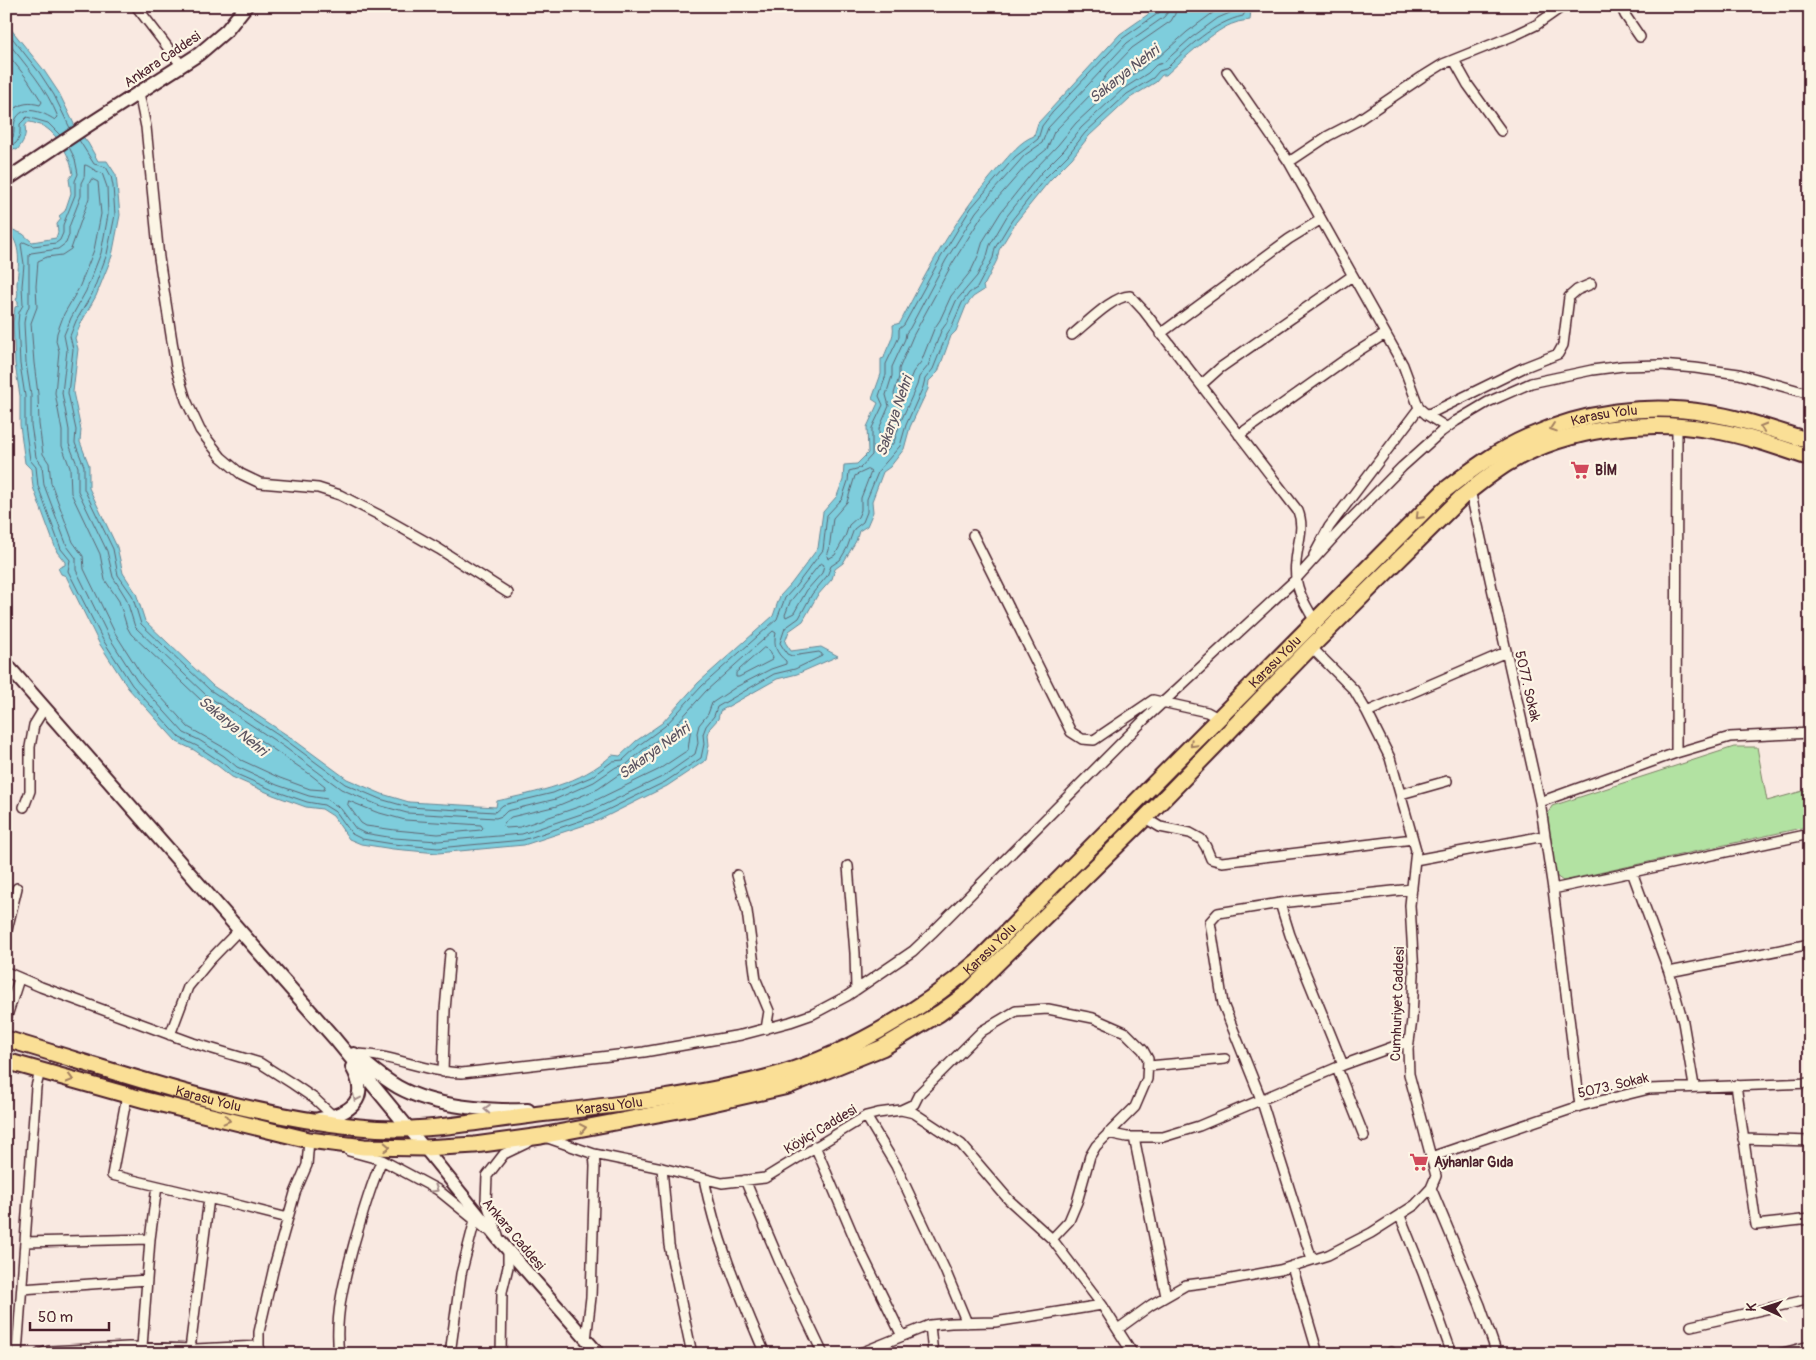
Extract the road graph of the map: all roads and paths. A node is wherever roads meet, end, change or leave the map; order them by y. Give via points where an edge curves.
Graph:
1 (136, 6) edge
2 (246, 6) edge
3 (1563, 6) edge
4 (1621, 6) edge
5 (1640, 37) dead end
6 (1454, 60) junction
7 (182, 66) junction
8 (1227, 72) dead end
9 (139, 93) junction
10 (1502, 131) dead end
11 (1289, 162) junction
12 (6, 180) edge
13 (1320, 220) junction
14 (1352, 276) junction
15 (1591, 284) dead end
16 (1160, 334) junction
17 (1385, 334) junction
18 (1072, 335) dead end
19 (1201, 385) junction
20 (1810, 394) edge
21 (1419, 408) junction
22 (1427, 415) junction
23 (1677, 426) junction
24 (1446, 427) junction
25 (1239, 435) junction
26 (1810, 442) edge
27 (1810, 458) edge
28 (1470, 490) junction
29 (973, 535) dead end
30 (1308, 566) junction
31 (1295, 580) junction
32 (508, 593) dead end
33 (1315, 621) junction
34 (1311, 647) junction
35 (1506, 652) junction
36 (6, 664) edge
37 (1164, 702) junction
38 (45, 707) junction
39 (1367, 712) junction
40 (1218, 718) junction
41 (1810, 733) edge
42 (1676, 753) junction
43 (1447, 781) dead end
44 (1401, 794) junction
45 (1540, 802) junction
46 (24, 807) dead end
47 (1145, 818) junction
48 (1810, 834) edge
49 (1544, 836) junction
50 (1413, 839) junction
51 (1415, 860) junction
52 (848, 866) dead end
53 (1632, 872) junction
54 (737, 875) dead end
55 (17, 888) dead end
56 (1553, 889) junction
57 (1412, 890) junction
58 (1280, 903) junction
59 (239, 930) junction
60 (6, 934) edge
61 (1810, 944) edge
62 (450, 954) dead end
63 (6, 972) edge
64 (1669, 972) junction
65 (19, 979) junction
66 (856, 990) junction
67 (6, 1019) edge
68 (766, 1029) junction
69 (170, 1035) junction
70 (6, 1039) edge
71 (335, 1039) junction
72 (1409, 1041) junction
73 (354, 1054) junction
74 (1224, 1059) dead end
75 (6, 1062) edge
76 (1149, 1066) junction
77 (1340, 1066) junction
78 (40, 1071) junction
79 (443, 1072) junction
80 (1810, 1084) edge
81 (1736, 1085) junction
82 (1694, 1086) junction
83 (127, 1095) junction
84 (1262, 1099) junction
85 (1580, 1106) junction
86 (588, 1109) junction
87 (901, 1110) junction
88 (866, 1116) junction
89 (334, 1117) junction
90 (311, 1121) junction
91 (410, 1130) junction
92 (1108, 1133) junction
93 (541, 1136) junction
94 (1364, 1136) dead end
95 (1134, 1137) junction
96 (1743, 1139) junction
97 (309, 1140) junction
98 (1810, 1141) edge
99 (815, 1146) junction
100 (424, 1148) junction
101 (594, 1154) junction
102 (1431, 1156) junction
103 (382, 1160) junction
104 (662, 1168) junction
105 (704, 1179) junction
106 (745, 1180) junction
107 (157, 1186) junction
108 (1431, 1188) junction
109 (209, 1198) junction
110 (1400, 1216) junction
111 (288, 1218) junction
112 (1810, 1219) edge
113 (475, 1220) junction
114 (150, 1239) junction
115 (1052, 1239) junction
116 (499, 1240) junction
117 (25, 1242) junction
118 (508, 1251) junction
119 (1312, 1260) junction
120 (1292, 1266) junction
121 (147, 1280) junction
122 (22, 1289) junction
123 (1166, 1296) junction
124 (1810, 1299) edge
125 (1102, 1305) junction
126 (967, 1323) junction
127 (930, 1325) junction
128 (1691, 1326) dead end
129 (1118, 1329) junction
130 (902, 1336) junction
131 (586, 1340) junction
132 (1810, 1346) edge
133 (142, 1347) junction
134 (190, 1349) junction
135 (260, 1350) edge
136 (178, 1351) edge
137 (69, 1352) edge
138 (17, 1354) edge
139 (39, 1354) edge
140 (339, 1354) edge
141 (450, 1354) edge
142 (501, 1354) edge
143 (599, 1354) edge
144 (692, 1354) edge
145 (765, 1354) edge
146 (823, 1354) edge
147 (858, 1354) edge
148 (933, 1354) edge
149 (1133, 1354) edge
150 (1318, 1354) edge
151 (1452, 1354) edge
152 (1497, 1354) edge
153 (1780, 1354) edge

1 - 7 street
2 - 7 main road, Ankara Caddesi via 227,30
3 - 6 street via 1536,25
4 - 5 street
6 - 10 street
6 - 11 street
7 - 9 main road, Ankara Caddesi
8 - 11 street
9 - 12 main road, Ankara Caddesi
9 - 32 street via 176,366 186,400 200,430 221,457 241,474 260,484 318,488 340,495
11 - 13 street
13 - 14 street
13 - 16 street
14 - 17 street
14 - 19 street via 1220,368
15 - 22 street via 1569,297 1564,345 1558,354
16 - 18 street via 1128,295 1112,303
16 - 19 street
17 - 21 street via 1403,365
17 - 25 street
19 - 25 street
20 - 24 street via 1739,374 1661,365 1623,366 1531,383 1488,402
21 - 22 street
21 - 30 street via 1329,526
22 - 24 street
23 - 27 highway, Karasu Yolu via 1742,437
23 - 28 highway, Karasu Yolu via 1623,427 1564,438 1509,462
23 - 42 street
24 - 30 street via 1402,467
25 - 31 street via 1300,516
26 -> 33 highway, Karasu Yolu via 1736,418 1665,408 1579,419 1528,437 1477,465 1445,490
28 - 34 highway, Karasu Yolu
28 - 35 street, 5077. Sokak
29 - 37 street via 1071,732 1082,739 1094,740 1152,700
30 - 31 street
31 - 33 street via 1302,601
31 - 37 street
33 - 40 highway, Karasu Yolu
34 - 39 street, Cumhuriyet Caddesi via 1354,690
34 - 47 highway, Karasu Yolu
35 - 39 street
35 - 45 street, 5077. Sokak
36 - 38 main road
37 - 40 street via 1207,712
37 - 66 street via 932,934
38 - 46 street via 34,725 30,747 30,792
38 - 59 main road
39 - 44 street, Cumhuriyet Caddesi via 1390,758
40 -> 86 highway, Karasu Yolu via 978,961 950,986 900,1018 814,1061 766,1078
41 - 42 street via 1730,737
42 - 45 street
43 - 44 street
44 - 50 street, Cumhuriyet Caddesi
45 - 49 street, 5077. Sokak
47 - 50 street via 1160,827 1200,838 1211,859 1222,862
93 -> 47 highway, Karasu Yolu via 788,1086 882,1048 966,994
48 - 53 street
49 - 51 street
49 - 56 street, 5077. Sokak
50 - 51 street, Cumhuriyet Caddesi
51 - 57 street, Cumhuriyet Caddesi
52 - 66 street
53 - 56 street
53 - 64 street
54 - 68 street via 747,911 756,980 769,1011
55 - 60 street
56 - 85 street, 5077. Sokak
57 - 58 street
57 - 72 street, Cumhuriyet Caddesi via 1414,974
58 - 77 street
58 - 84 street via 1218,913 1210,922 1223,1004
59 - 69 street via 188,987
59 - 71 main road
61 - 64 street
62 - 79 street
63 - 65 street
64 - 82 street via 1683,1022
65 - 67 street
65 - 69 street
66 - 68 street via 814,1014
68 - 79 street via 644,1052 471,1072
69 - 89 street via 260,1064 293,1084
70 - 90 highway, Karasu Yolu via 229,1105
71 - 73 main road
71 -> 89 main road via 360,1086 359,1096 352,1107
71 - 91 main road
72 - 77 street
72 - 102 street, Cumhuriyet Caddesi via 1409,1074
73 - 79 street via 376,1055
86 -> 73 main road via 482,1109 454,1105 399,1088
74 - 76 street
75 - 78 highway, Karasu Yolu
76 - 87 street via 1143,1050 1125,1032 1093,1018 1048,1009 1016,1011 982,1031 919,1094 914,1104
76 - 92 street via 1135,1107
77 - 84 street
77 - 94 street
78 -> 83 highway, Karasu Yolu
78 - 117 street via 36,1087
80 - 81 street, 5073. Sokak
81 - 82 street, 5073. Sokak
81 - 96 street
82 - 85 street, 5073. Sokak via 1649,1089
83 -> 97 highway, Karasu Yolu
83 - 107 street via 112,1175
84 - 95 street via 1199,1126 1163,1137
84 - 119 street
85 - 102 street, 5073. Sokak
86 - 91 highway, Karasu Yolu
87 - 88 street, Köyiçi Caddesi
87 - 115 street via 914,1113 961,1144 1009,1200
88 - 99 street, Köyiçi Caddesi
88 - 126 street via 896,1166
89 - 90 main road
90 - 91 highway, Karasu Yolu via 360,1128
91 - 100 street, Ankara Caddesi
92 - 95 street
92 - 115 street via 1090,1156 1069,1221
93 - 100 highway, Karasu Yolu
93 - 101 street, Köyiçi Caddesi
93 - 116 street via 504,1154 487,1176 486,1201
95 - 123 street
96 - 98 street
96 - 112 street via 1756,1225
97 -> 100 highway, Karasu Yolu via 364,1147
97 - 103 street
97 - 111 street via 307,1165
99 - 106 street, Köyiçi Caddesi via 765,1178
99 - 130 street via 856,1242
100 - 116 street, Ankara Caddesi
101 - 104 street, Köyiçi Caddesi
101 - 131 street via 596,1166
102 - 108 street, Cumhuriyet Caddesi via 1436,1176
103 -> 113 street via 438,1190
103 - 140 street via 370,1186 345,1277 339,1313
104 - 105 street, Köyiçi Caddesi
104 - 144 street via 668,1245
105 - 106 street, Köyiçi Caddesi via 722,1183
105 - 145 street via 722,1244
106 - 146 street
107 - 109 street
107 - 114 street
108 - 110 street
108 - 152 street
109 - 111 street
109 - 134 street
110 - 119 street via 1328,1255
110 - 151 street
111 - 135 street via 258,1332
113 - 116 street
113 - 141 street via 461,1274
114 - 117 street
114 - 121 street
115 - 125 street
116 - 118 street, Ankara Caddesi
117 - 122 street
118 - 131 street, Ankara Caddesi
118 - 142 street via 502,1292
119 - 120 street
120 - 123 street via 1186,1285
120 - 150 street
121 - 122 street
121 - 133 street
122 - 138 street
123 - 129 street
124 - 128 street
125 - 126 street via 995,1322
125 - 129 street
126 - 127 street
127 - 130 street
127 - 148 street
129 - 149 street
130 - 147 street
131 - 143 street, Ankara Caddesi
132 - 153 street
133 - 136 street
133 - 137 street
134 - 135 street
134 - 136 street
137 - 139 street

